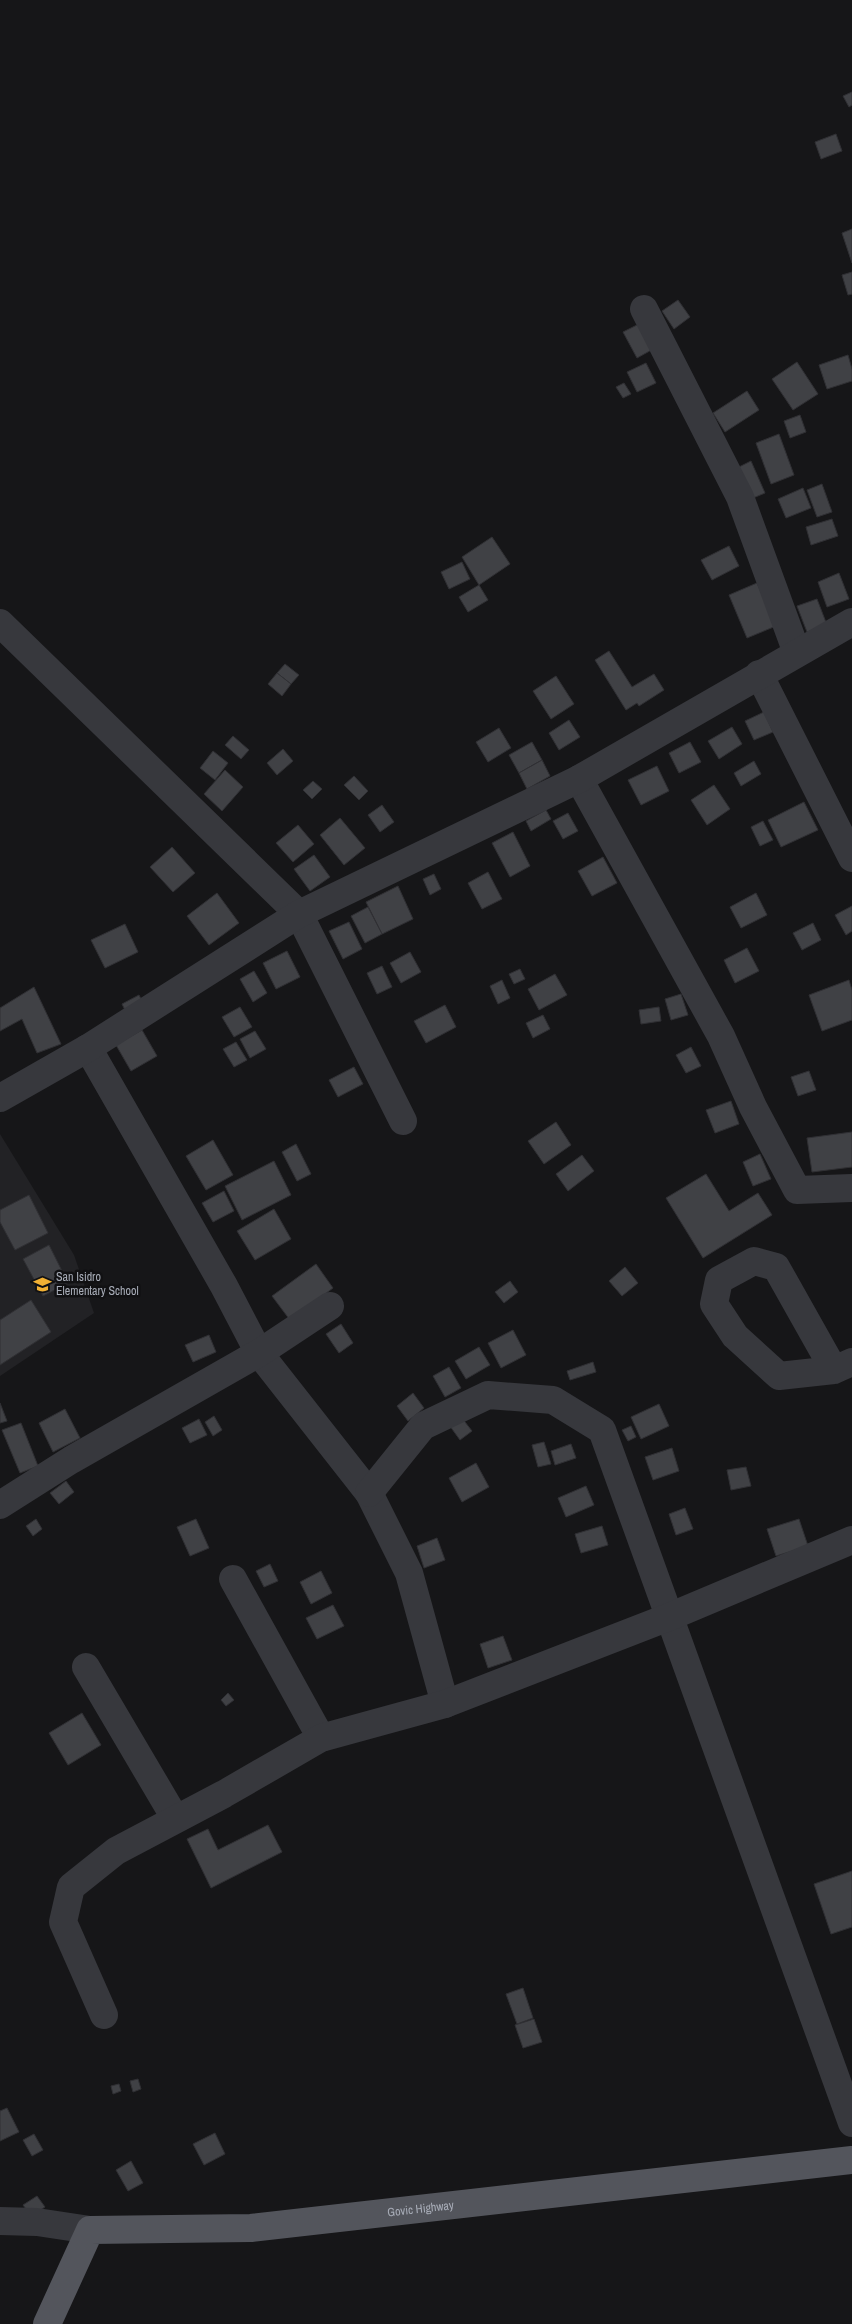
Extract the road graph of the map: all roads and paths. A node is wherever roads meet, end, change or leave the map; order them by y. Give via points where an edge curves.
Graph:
1 (644, 309) dead end
2 (852, 622) edge
3 (0, 623) edge
4 (797, 653) junction
5 (759, 674) junction
6 (578, 779) junction
7 (852, 858) edge
8 (300, 914) junction
9 (88, 1048) junction
10 (0, 1098) edge
11 (403, 1121) dead end
12 (852, 1188) edge
13 (330, 1306) dead end
14 (259, 1353) junction
15 (843, 1366) edge
16 (369, 1493) junction
17 (0, 1505) edge
18 (852, 1540) edge
19 (233, 1579) dead end
20 (669, 1617) junction
21 (86, 1667) dead end
22 (445, 1704) junction
23 (321, 1738) junction
24 (174, 1818) junction
25 (104, 2015) dead end
26 (852, 2123) edge
27 (852, 2160) edge
28 (0, 2221) edge
29 (90, 2230) junction
30 (47, 2324) edge

1 - 4 street via 740,497
2 - 4 street
3 - 8 street
4 - 5 street
5 - 6 street
5 - 7 street
6 - 8 street
6 - 12 street via 721,1036 753,1107 797,1190
8 - 9 street
8 - 11 street
9 - 10 street
9 - 14 street
13 - 14 street
14 - 16 street
14 - 17 street via 71,1460
15 - 15 street via 776,1267 754,1260 720,1280 714,1304 735,1336 779,1376
16 - 20 street via 423,1426 488,1395 553,1400 602,1430
16 - 22 street via 409,1573
18 - 20 street
19 - 23 street
20 - 22 street
20 - 26 street
21 - 24 street
22 - 23 street
23 - 24 street via 224,1794
24 - 25 street via 116,1851 71,1887 62,1922
27 - 29 main road, Govic Highway via 251,2228
28 - 29 street via 37,2222
29 - 30 main road

